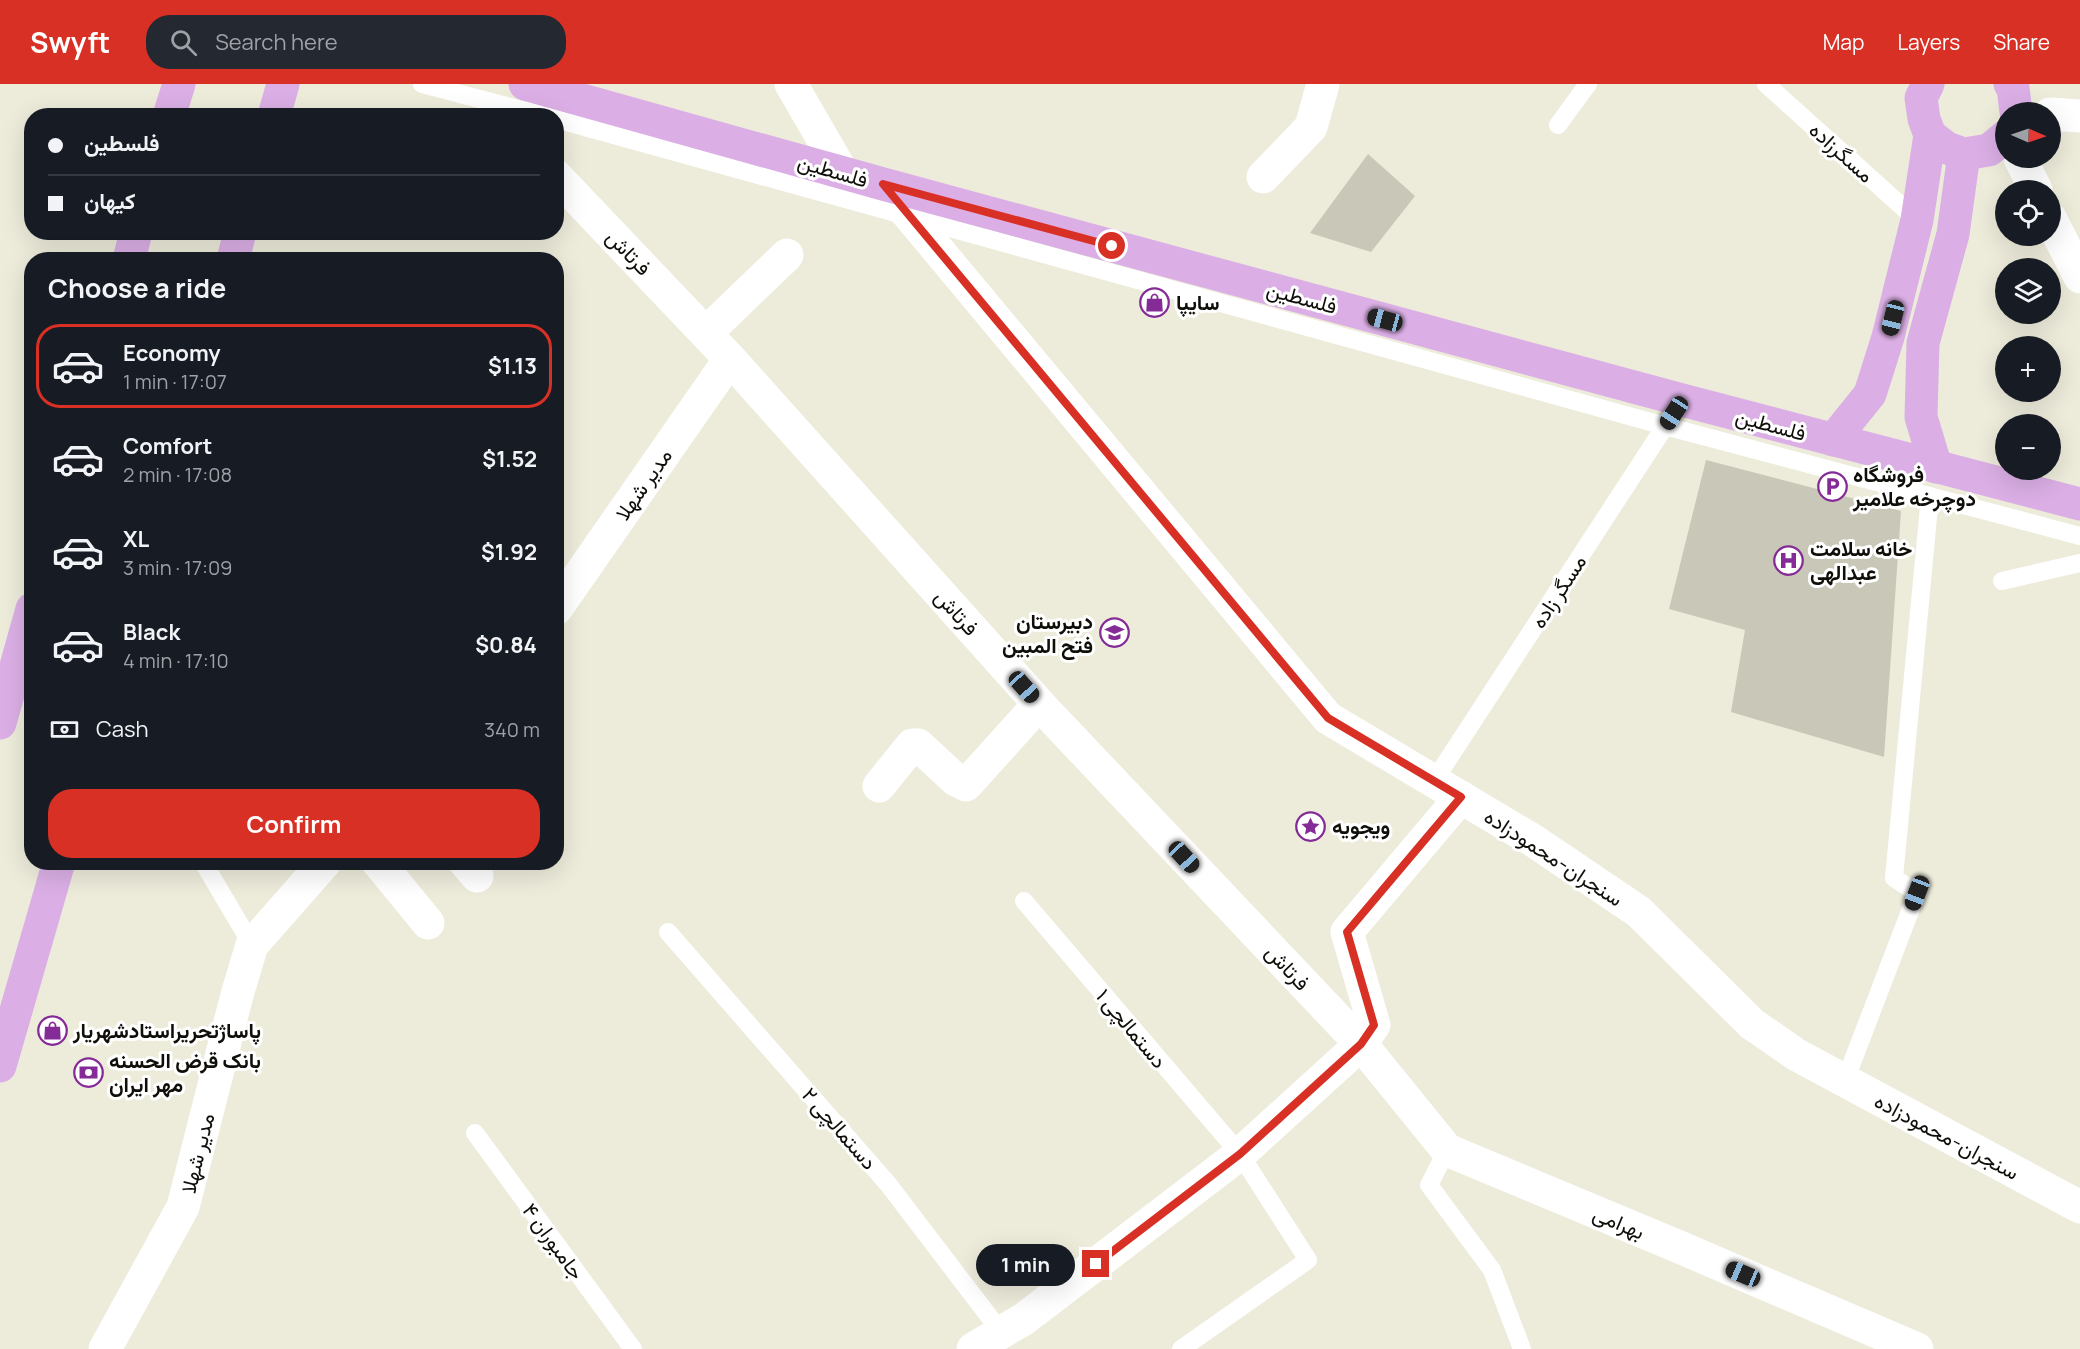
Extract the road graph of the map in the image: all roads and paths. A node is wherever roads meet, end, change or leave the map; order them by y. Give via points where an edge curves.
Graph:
1 (179, 84) edge
2 (283, 84) edge
3 (422, 84) edge
4 (791, 84) edge
5 (1323, 84) edge
6 (1588, 84) edge
7 (1766, 84) edge
8 (2010, 84) edge
9 (1921, 89) edge
10 (2015, 102) edge
11 (542, 106) edge
12 (172, 108) edge
13 (276, 108) edge
14 (564, 111) edge
15 (564, 113) edge
16 (2061, 115) edge
17 (2080, 116) edge
18 (1558, 125) dead end
19 (1930, 135) junction
20 (1995, 145) edge
21 (1964, 154) junction
22 (842, 172) junction
23 (1263, 177) dead end
24 (564, 184) edge
25 (883, 184) junction
26 (913, 219) junction
27 (1917, 220) junction
28 (2061, 240) edge
29 (787, 255) dead end
30 (2080, 277) edge
31 (706, 333) junction
32 (730, 359) junction
33 (1674, 413) junction
34 (1833, 440) junction
35 (1933, 481) junction
36 (2080, 504) edge
37 (2080, 536) edge
38 (2080, 563) edge
39 (2002, 581) dead end
40 (564, 598) edge
41 (24, 638) edge
42 (1039, 704) junction
43 (0, 723) edge
44 (879, 786) dead end
45 (1447, 789) junction
46 (57, 870) edge
47 (208, 870) edge
48 (318, 870) edge
49 (385, 870) edge
50 (1024, 901) dead end
51 (428, 923) dead end
52 (668, 932) dead end
53 (252, 945) junction
54 (1361, 1044) junction
55 (0, 1066) edge
56 (1845, 1081) junction
57 (475, 1133) dead end
58 (1447, 1150) junction
59 (1240, 1154) junction
60 (2080, 1207) edge
61 (1001, 1332) junction
62 (105, 1349) edge
63 (633, 1349) edge
64 (973, 1349) edge
65 (1181, 1349) edge
66 (1522, 1349) edge
67 (1917, 1349) edge

1 - 12 main road
2 - 13 main road
3 - 11 lane
4 - 22 street
5 - 23 street via 1311,127
6 - 18 lane
7 - 27 lane, مسگرزاده
8 - 10 main road
9 - 19 main road
14 - 22 main road, فلسطین
15 - 26 lane
16 - 17 street
19 - 21 main road via 1947,148
19 - 27 main road
20 - 21 main road via 1989,150
21 - 35 main road via 1953,234 1923,343 1921,417
22 - 25 main road, فلسطین
24 - 31 street, فرتاش
25 - 26 street, سنجران-محمودزاده
25 - 33 main road, فلسطین
26 - 33 lane
26 - 45 street, سنجران-محمودزاده via 1328,718
27 - 34 main road via 1888,337 1869,394
28 - 30 street
29 - 31 street
31 - 32 street, فرتاش
32 - 40 street, مدیر شهلا
32 - 42 street, فرتاش
33 - 34 main road, فلسطین
33 - 35 lane
33 - 45 lane, مسگر زاده
34 - 35 main road, فلسطین
35 - 36 main road, فلسطین
35 - 37 lane
35 - 56 lane via 1894,878 1917,893
38 - 39 lane
41 - 43 main road
42 - 44 street via 966,784 956,780 918,745 912,745
42 - 54 street, فرتاش
45 - 54 street via 1347,932 1374,1025
45 - 56 street, سنجران-محمودزاده via 1534,841 1639,912 1752,1024
46 - 55 main road
47 - 53 lane
48 - 53 street, مدیر شهلا
49 - 51 street
50 - 59 lane, دستمالچی ۱
52 - 61 lane, دستمالچی ۲ via 888,1184
53 - 62 street, مدیر شهلا via 183,1207
54 - 58 street, بهرامی
54 - 59 street
56 - 60 street, سنجران-محمودزاده
57 - 63 lane, جامبوران ۴
58 - 66 lane via 1429,1185 1492,1270
58 - 67 street, بهرامی
59 - 61 street
59 - 65 lane, دستمالچی ۱ via 1308,1260
61 - 64 street

